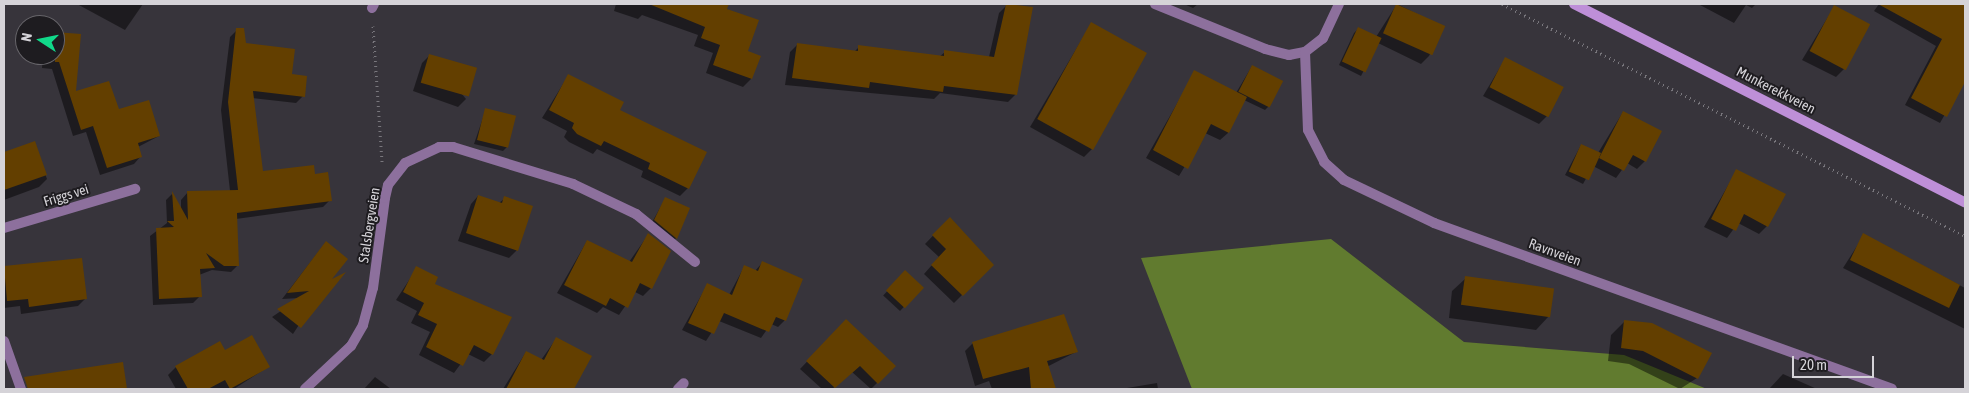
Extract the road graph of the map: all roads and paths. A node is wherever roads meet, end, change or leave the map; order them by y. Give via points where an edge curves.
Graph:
1 (1155, 4) edge
2 (1339, 4) edge
3 (1502, 4) edge
4 (1574, 4) edge
5 (373, 6) edge
6 (1305, 52) junction
7 (135, 189) dead end
8 (384, 198) junction
9 (1965, 202) edge
10 (4, 228) edge
11 (1965, 236) edge
12 (695, 262) dead end
13 (4, 341) edge
14 (21, 389) edge
15 (305, 389) edge
16 (1892, 389) edge

1 - 6 street via 1266,49 1289,55
2 - 6 street via 1324,38
3 - 11 path
4 - 9 main road, Munkerekkveien
5 - 8 path
6 - 16 street, Ravnveien via 1308,130 1324,162 1344,180 1434,223
7 - 10 street, Friggs vei
8 - 12 street, Stalsbergveien via 388,185 405,162 439,147 505,160 573,184 636,214
8 - 15 street, Stalsbergveien via 374,288 363,325 351,346
13 - 14 street

